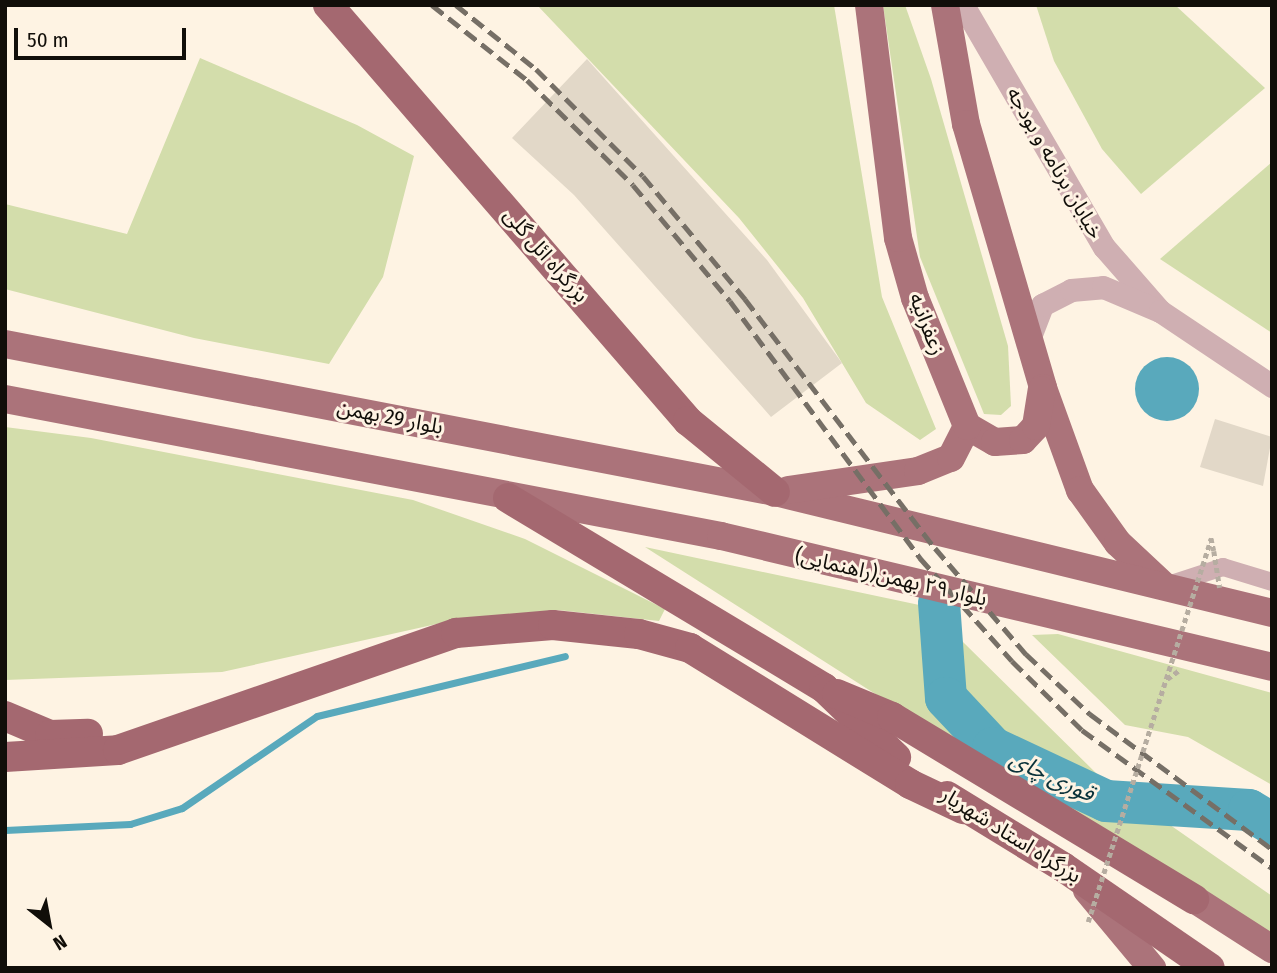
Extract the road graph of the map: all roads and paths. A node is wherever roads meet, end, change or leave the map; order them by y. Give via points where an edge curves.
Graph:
1 (328, 5) edge
2 (869, 5) edge
3 (945, 5) edge
4 (963, 5) edge
5 (1160, 311) junction
6 (5, 329) edge
7 (1028, 342) junction
8 (5, 344) edge
9 (76, 355) junction
10 (1272, 386) edge
11 (1042, 388) junction
12 (5, 399) edge
13 (967, 426) junction
14 (775, 492) junction
15 (508, 498) junction
16 (1272, 582) edge
17 (1165, 586) junction
18 (1220, 588) dead end
19 (1272, 613) edge
20 (1272, 667) edge
21 (824, 688) junction
22 (5, 716) edge
23 (187, 730) junction
24 (5, 757) edge
25 (963, 809) junction
26 (1074, 874) junction
27 (1194, 899) joint
28 (1088, 922) dead end
29 (1272, 949) edge
30 (1152, 968) edge
31 (1210, 968) edge

1 - 14 highway, بزرگراه ائل گلی via 688,421
2 - 13 main road, زعفرانیه via 898,238 915,298
3 - 7 main road via 966,124
4 - 5 street, خیابان برنامه و بودجه via 1104,247
5 - 7 street, خیابان برنامه و بودجه via 1103,287 1071,290 1042,305
5 - 10 street, خیابان برنامه و بودجه
6 - 9 main road
7 - 11 main road
8 - 9 main road, بلوار 29 بهمن
9 - 14 main road, بلوار 29 بهمن
11 - 13 main road via 1036,426 1023,440 995,442
11 - 17 main road via 1080,490 1118,543
12 - 15 main road
13 - 14 main road via 951,458 918,471
14 - 17 main road
15 - 20 main road, بلوار ٢٩ بهمن(راهنمایی) via 721,536
15 - 21 highway, بزرگراه استاد شهریار
16 - 17 street via 1223,567
17 - 19 main road
18 - 28 path, bridge via 1211,538
21 - 25 highway, بزرگراه استاد شهریار via 873,739
21 - 27 highway, بزرگراه استاد شهریار via 891,717
22 - 23 highway via 50,735
23 - 24 highway via 118,750
23 - 25 highway via 456,633 577,627 639,634 690,648 910,784
25 - 26 highway, بزرگراه استاد شهریار
26 - 30 main road
26 - 31 highway, بزرگراه استاد شهریار
27 - 29 main road

